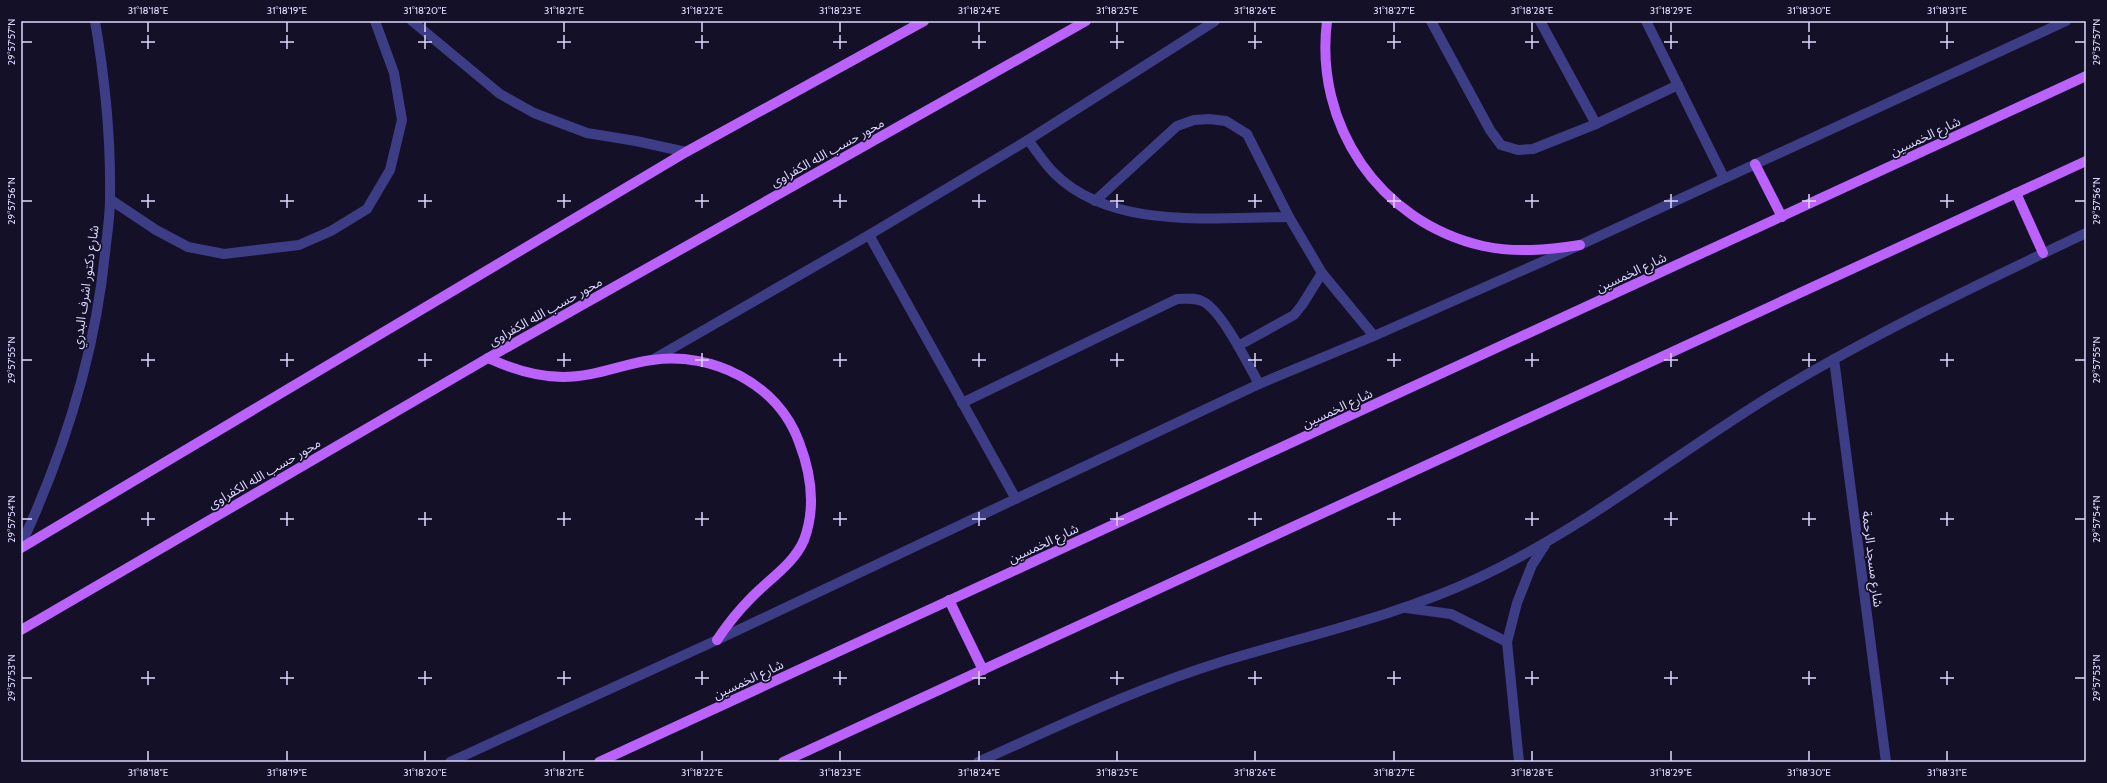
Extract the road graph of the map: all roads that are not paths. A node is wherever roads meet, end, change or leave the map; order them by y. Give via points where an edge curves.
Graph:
1 (95, 21) edge
2 (375, 21) edge
3 (412, 21) edge
4 (924, 21) edge
5 (1086, 21) edge
6 (1215, 21) edge
7 (1327, 21) edge
8 (1431, 21) edge
9 (1540, 21) edge
10 (1646, 21) edge
11 (2066, 21) edge
12 (2086, 76) edge
13 (1678, 85) junction
14 (1596, 124) junction
15 (1028, 140) junction
16 (686, 152) junction
17 (2086, 161) edge
18 (1755, 164) junction
19 (1724, 178) junction
20 (2016, 193) junction
21 (110, 200) junction
22 (1095, 201) junction
23 (1289, 217) junction
24 (1782, 217) junction
25 (2086, 233) edge
26 (869, 235) junction
27 (1580, 245) junction
28 (2043, 253) junction
29 (1322, 273) junction
30 (1374, 336) junction
31 (1238, 346) junction
32 (488, 358) junction
33 (1834, 359) junction
34 (652, 360) junction
35 (1259, 384) junction
36 (962, 403) junction
37 (1016, 499) junction
38 (1545, 545) junction
39 (21, 546) edge
40 (949, 600) junction
41 (1404, 608) junction
42 (21, 630) edge
43 (717, 640) junction
44 (1507, 642) junction
45 (983, 670) junction
46 (450, 762) edge
47 (599, 762) edge
48 (783, 762) edge
49 (978, 762) edge
50 (1520, 762) edge
51 (1886, 762) edge

1 - 21 street, شارع دكتور اشرف البدري via 104,86
2 - 21 street via 394,73 402,120 390,170 367,209 331,231 299,245 224,254 188,247
3 - 16 street via 500,94 534,113 587,133
4 - 16 main road
5 - 32 main road, محور حسب الله الكفراوى
6 - 15 street
7 - 27 main road via 1324,39 1326,70 1331,100 1341,128 1355,155 1374,181 1397,204 1453,237 1483,246 1515,250 1548,250
8 - 14 street via 1490,130 1501,145 1518,150 1533,149
9 - 14 street
10 - 13 street
11 - 18 street
12 - 24 main road, شارع الخمسين
13 - 14 street
13 - 19 street
15 - 22 street via 1054,173
15 - 26 street
16 - 39 main road
17 - 20 main road
18 - 19 street
18 - 24 main road
19 - 27 street
20 - 28 main road
20 - 45 main road
21 - 39 street, شارع دكتور اشرف البدري via 98,309 81,387 44,496
22 - 23 street via 1134,214 1166,217
22 - 23 street via 1177,126 1194,120 1209,119 1226,121 1247,134
23 - 29 street
24 - 40 main road, شارع الخمسين
25 - 28 street
26 - 34 street
26 - 36 street
27 - 30 street
28 - 33 street via 1961,292
29 - 30 street
29 - 31 street via 1294,315
30 - 35 street
31 - 35 street
31 - 36 street via 1212,308 1193,298 1177,299
32 - 34 main road via 537,375 563,377 607,372
32 - 42 main road, محور حسب الله الكفراوى
33 - 38 street via 1716,431
33 - 51 street, شارع مسجد الرحمة
34 - 43 main road via 677,358 701,361 725,368 747,380 767,395 783,413 797,436 806,461 811,494 804,541 788,563 751,597
35 - 37 street
36 - 37 street
37 - 43 street
38 - 41 street via 1476,580
38 - 44 street via 1532,565 1517,603
40 - 45 main road
40 - 47 main road, شارع الخمسين
41 - 44 street via 1451,614
41 - 49 street via 1224,661 1153,685
43 - 46 street
44 - 50 street
45 - 48 main road

